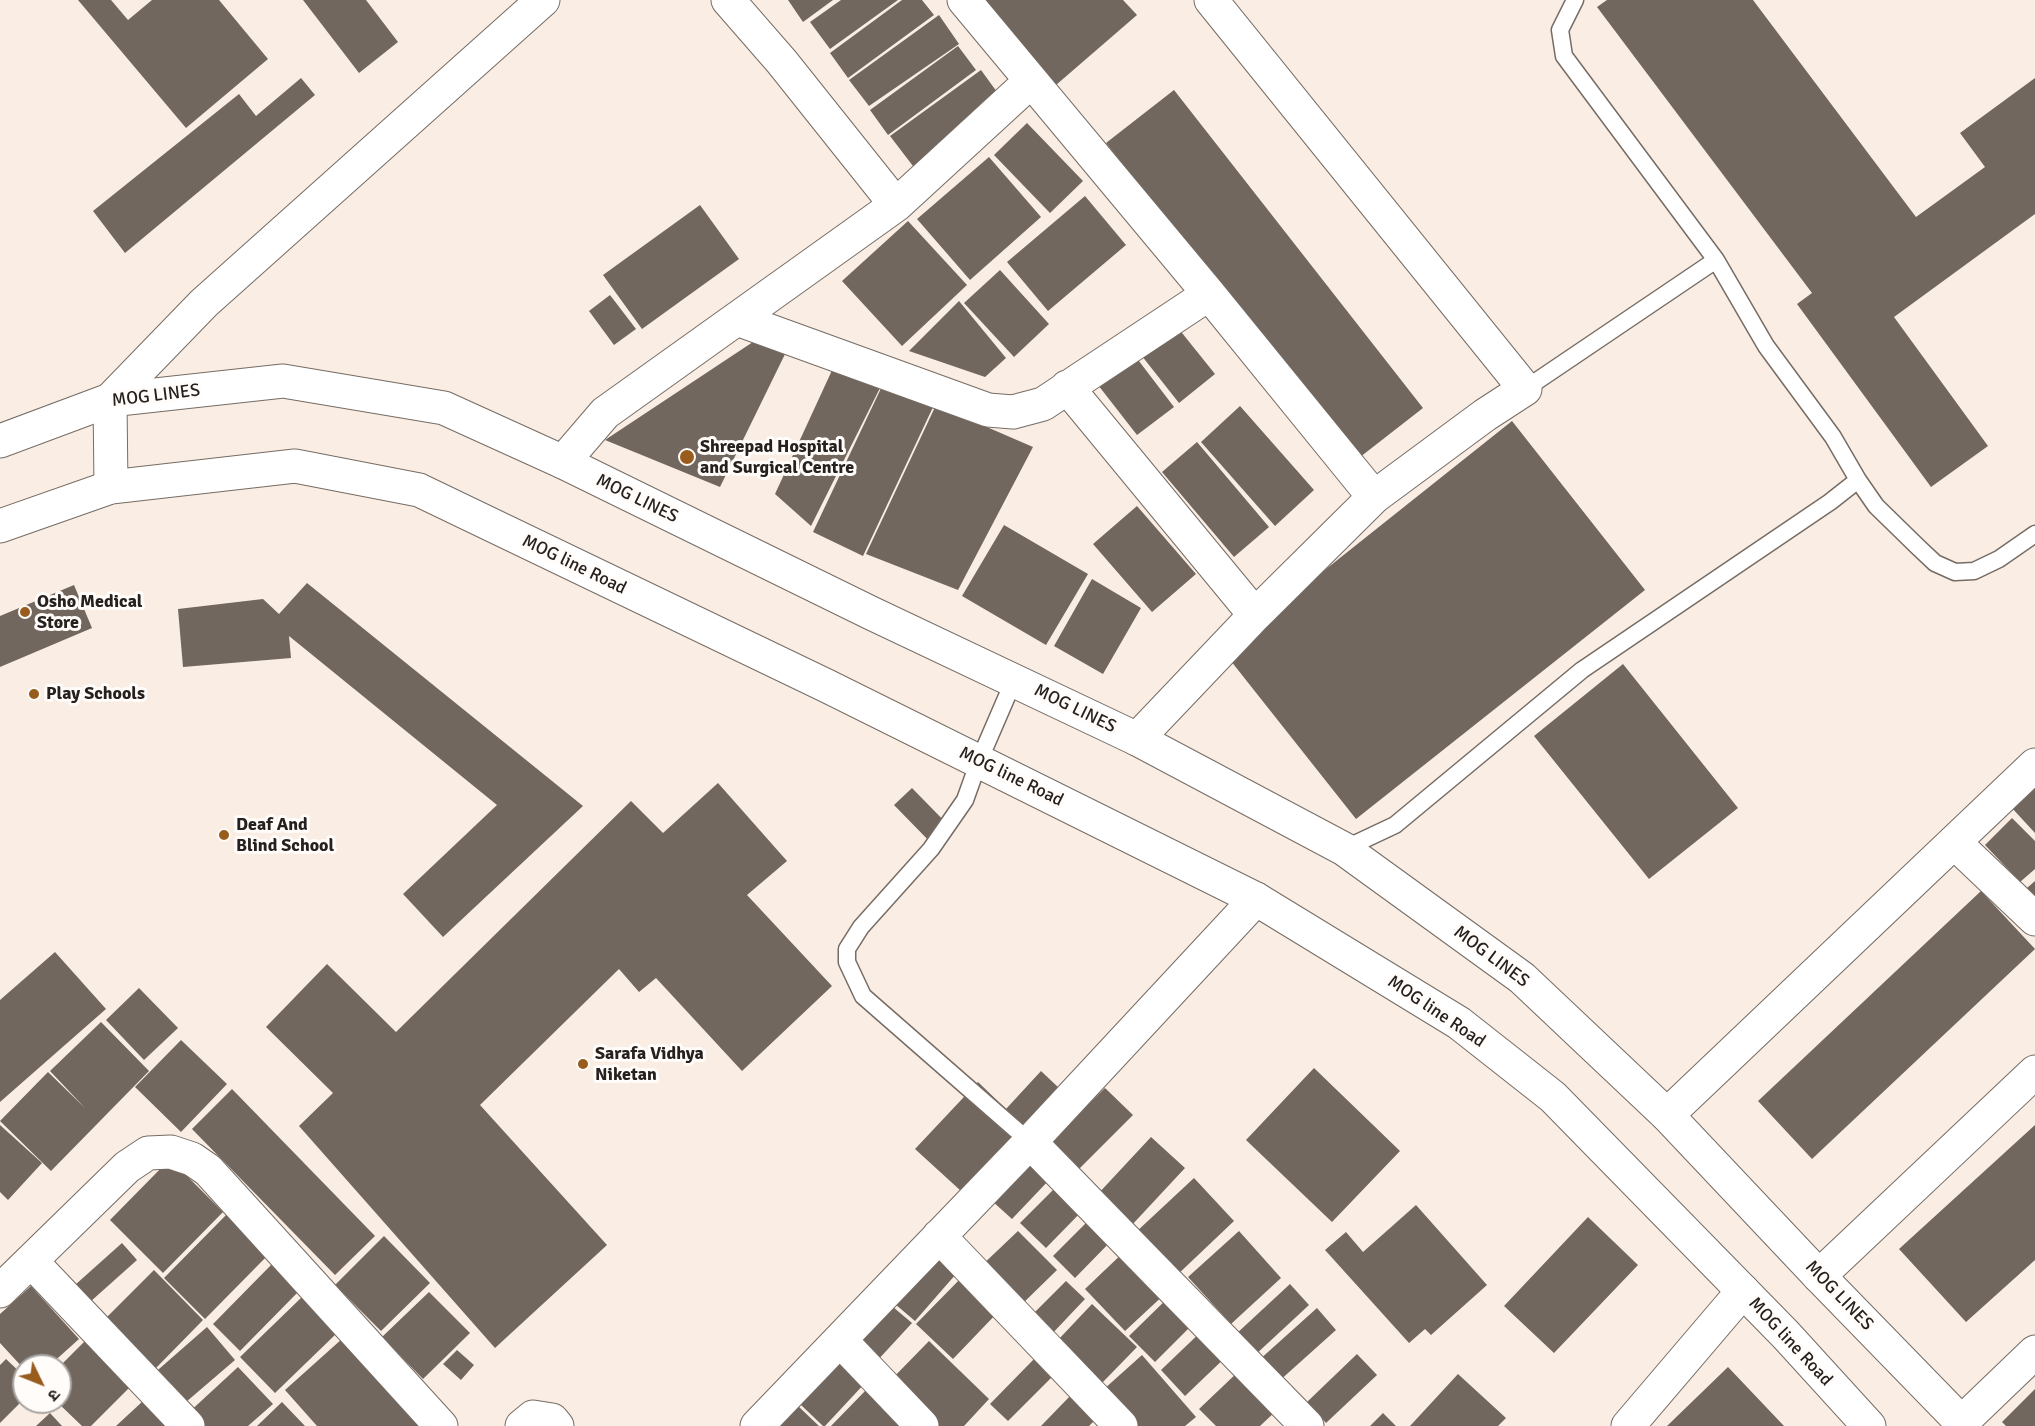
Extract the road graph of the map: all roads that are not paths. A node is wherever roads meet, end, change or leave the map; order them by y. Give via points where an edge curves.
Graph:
1 (543, 0) edge
2 (728, 0) edge
3 (964, 0) edge
4 (1211, 0) edge
5 (1575, 0) edge
6 (1031, 81) junction
7 (896, 205) junction
8 (1716, 260) junction
9 (1209, 294) junction
10 (738, 319) junction
11 (1067, 387) junction
12 (1525, 389) junction
13 (110, 400) junction
14 (0, 441) edge
15 (563, 462) junction
16 (1858, 480) junction
17 (111, 487) junction
18 (1374, 497) junction
19 (0, 526) edge
20 (2035, 534) edge
21 (1255, 615) junction
22 (1014, 680) junction
23 (1137, 740) junction
24 (979, 761) junction
25 (2035, 765) edge
26 (1954, 842) junction
27 (1344, 849) junction
28 (1256, 899) junction
29 (2035, 920) edge
30 (2035, 1072) edge
31 (1667, 1115) junction
32 (1030, 1142) junction
33 (939, 1236) junction
34 (31, 1261) junction
35 (1819, 1276) junction
36 (0, 1291) edge
37 (1743, 1291) junction
38 (840, 1340) junction
39 (2035, 1352) edge
40 (1964, 1424) edge
41 (188, 1426) edge
42 (441, 1426) edge
43 (522, 1426) edge
44 (557, 1426) edge
45 (757, 1426) edge
46 (922, 1426) edge
47 (1121, 1426) edge
48 (1307, 1426) edge
49 (1628, 1426) edge
50 (1869, 1426) edge

1 - 13 street via 204,303
2 - 7 street
3 - 6 street
4 - 12 street
5 - 8 lane via 1560,30 1564,56
6 - 7 street
6 - 9 street
7 - 10 street
8 - 12 lane
8 - 16 lane via 1767,346 1833,436
9 - 11 street
9 - 18 street
10 - 11 street via 988,410 1013,412 1033,407
10 - 15 street via 606,413
11 - 21 street
12 - 18 street
13 - 14 street, MOG LINES
13 - 15 street, MOG LINES via 283,381 444,408
13 - 17 street
15 - 22 street, MOG LINES
16 - 20 lane via 1876,506 1918,547 1935,563 1955,572 1974,572
16 - 27 lane via 1581,670 1395,825
17 - 19 street, MOG line Road
17 - 24 street, MOG line Road via 295,466 419,490
18 - 21 street
21 - 23 street
22 - 23 street, MOG LINES
22 - 24 lane
23 - 27 street, MOG LINES
24 - 28 street, MOG line Road
24 - 32 lane via 953,820 861,927 847,949 847,962 863,996
25 - 26 street
26 - 29 street
26 - 31 street
27 - 31 street, MOG LINES via 1522,978
28 - 32 street
28 - 37 street, MOG line Road via 1459,1023 1553,1097
30 - 35 street
31 - 35 street, MOG LINES
32 - 33 street
32 - 48 street
33 - 38 street
33 - 47 street
34 - 36 street
34 - 41 street
34 - 42 street via 127,1167 148,1153 171,1152 192,1159 208,1170
35 - 40 street, MOG LINES
37 - 49 street
37 - 50 street, MOG line Road
38 - 45 street
38 - 46 street
39 - 40 street
43 - 44 street via 533,1417 552,1420

